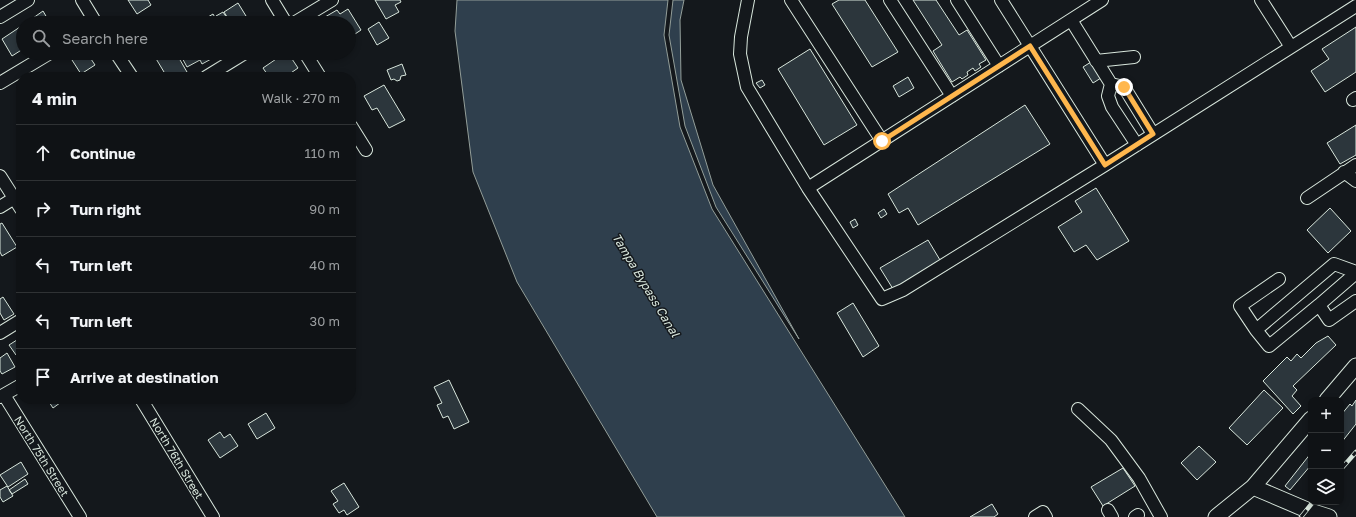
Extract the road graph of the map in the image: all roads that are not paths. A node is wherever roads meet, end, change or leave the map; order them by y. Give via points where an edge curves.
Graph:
1 (28, 0) edge
2 (82, 0) edge
3 (272, 0) edge
4 (332, 0) edge
5 (748, 0) edge
6 (791, 0) edge
7 (890, 0) edge
8 (958, 0) edge
9 (1001, 0) edge
10 (1102, 0) edge
11 (1261, 0) edge
12 (1356, 6) edge
13 (92, 16) edge
14 (282, 16) edge
15 (306, 16) edge
16 (0, 17) edge
17 (1070, 20) junction
18 (1030, 46) junction
19 (1291, 47) junction
20 (1134, 57) dead end
21 (38, 60) edge
22 (121, 60) edge
23 (234, 60) edge
24 (309, 60) edge
25 (1096, 61) junction
26 (999, 66) junction
27 (18, 72) edge
28 (129, 72) edge
29 (214, 72) edge
30 (317, 72) edge
31 (16, 73) edge
32 (0, 83) edge
33 (1111, 84) junction
34 (952, 96) junction
35 (356, 134) edge
36 (1153, 134) junction
37 (882, 141) junction
38 (1137, 145) junction
39 (366, 150) dead end
40 (1105, 165) junction
41 (1356, 165) edge
42 (1344, 172) junction
43 (0, 176) edge
44 (1356, 180) edge
45 (808, 188) junction
46 (16, 195) edge
47 (16, 197) edge
48 (1307, 198) dead end
49 (0, 207) edge
50 (1356, 272) edge
51 (1278, 280) dead end
52 (1356, 301) edge
53 (1319, 305) junction
54 (16, 323) edge
55 (1256, 330) junction
56 (0, 333) edge
57 (1356, 366) edge
58 (16, 387) edge
59 (2, 396) edge
60 (1330, 397) edge
61 (144, 404) edge
62 (1078, 410) dead end
63 (1308, 423) edge
64 (1253, 487) junction
65 (80, 517) edge
66 (213, 517) edge
67 (1035, 517) edge
68 (1046, 517) edge
69 (1161, 517) edge
70 (1216, 517) edge
71 (1329, 517) edge

1 - 16 street
2 - 13 street
3 - 14 street
4 - 15 street
5 - 45 street via 740,54 747,87
6 - 37 street
7 - 34 street
8 - 26 street
9 - 18 street
10 - 17 street
11 - 19 street
12 - 19 street
17 - 18 street
17 - 25 street
18 - 26 street
18 - 40 street
19 - 36 street
20 - 25 street
21 - 27 street
22 - 28 street
23 - 29 street
24 - 30 street
25 - 33 street
26 - 34 street
31 - 32 street
33 - 36 street via 1124,87
33 - 38 street via 1108,96 1110,101
34 - 37 street
35 - 39 street
36 - 38 street
37 - 45 street
38 - 40 street
40 - 45 street via 903,290 882,299
41 - 42 street
42 - 44 street
42 - 48 street
43 - 46 street
47 - 49 street
50 - 53 street
50 - 55 street via 1334,264
51 - 55 street via 1240,306
52 - 53 street via 1328,320
53 - 55 street via 1269,346
54 - 56 street
57 - 60 main road
58 - 59 street
59 - 65 street, North 75th Street
61 - 66 street, North 76th Street
62 - 69 street via 1111,440 1139,478
63 - 64 main road
64 - 70 main road
64 - 71 main road
67 - 68 street via 1043,512

